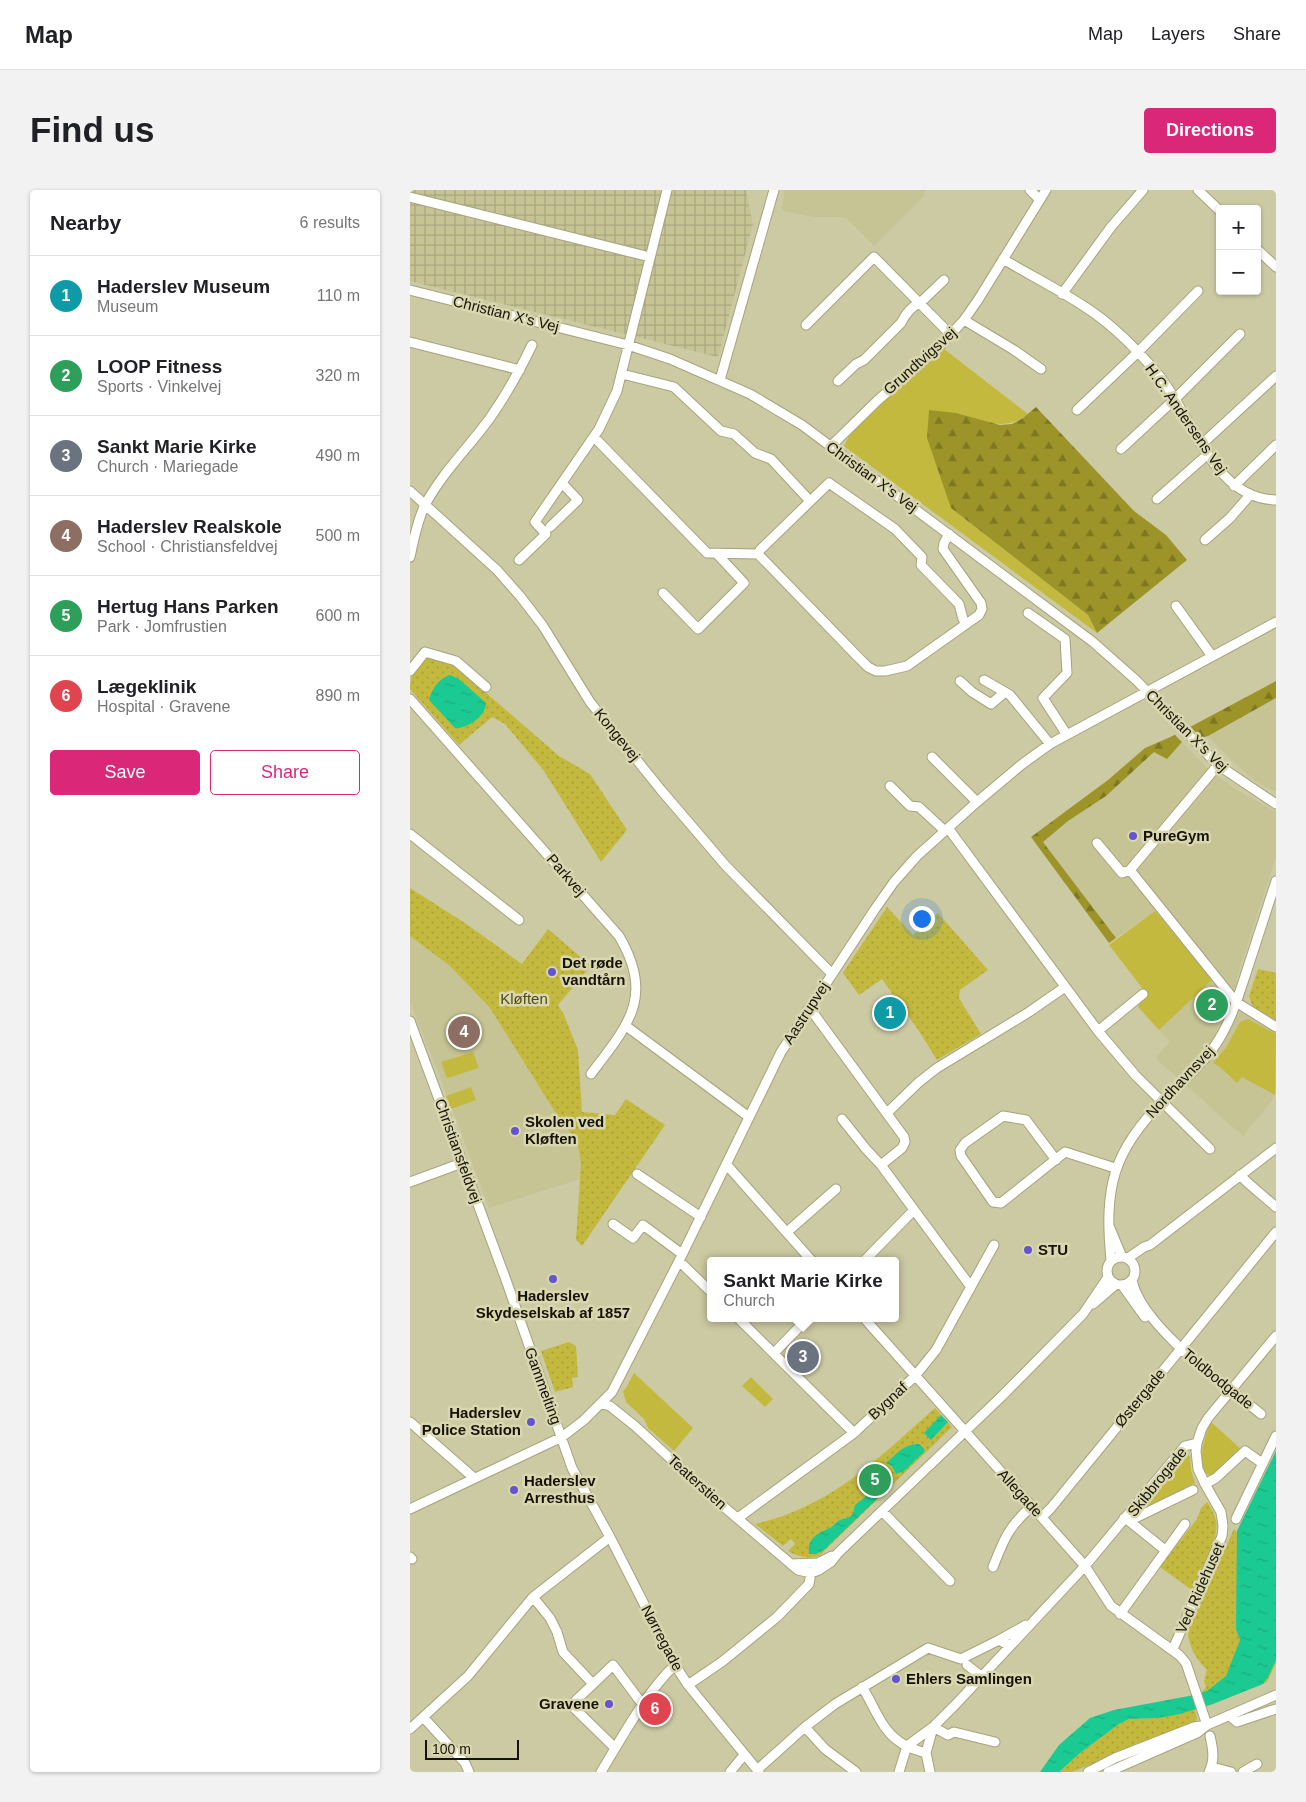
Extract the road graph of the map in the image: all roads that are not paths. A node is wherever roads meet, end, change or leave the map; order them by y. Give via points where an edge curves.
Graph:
1 (667, 190) edge
2 (774, 190) edge
3 (1030, 190) edge
4 (1046, 190) edge
5 (1143, 190) edge
6 (1198, 190) edge
7 (410, 197) edge
8 (1039, 200) junction
9 (1216, 207) edge
10 (1259, 250) edge
11 (650, 257) junction
12 (1003, 259) junction
13 (1276, 267) edge
14 (944, 280) dead end
15 (410, 290) edge
16 (1198, 291) dead end
17 (1062, 294) junction
18 (920, 303) junction
19 (964, 320) junction
20 (806, 326) dead end
21 (1240, 334) dead end
22 (951, 335) junction
23 (410, 342) edge
24 (532, 344) dead end
25 (628, 345) junction
26 (1138, 352) junction
27 (1041, 369) dead end
28 (520, 370) junction
29 (622, 374) junction
30 (1276, 376) edge
31 (720, 380) junction
32 (838, 381) dead end
33 (1176, 398) junction
34 (1076, 410) dead end
35 (594, 437) junction
36 (1202, 444) junction
37 (1276, 445) edge
38 (830, 447) junction
39 (1120, 449) dead end
40 (1208, 454) junction
41 (562, 483) junction
42 (1234, 486) junction
43 (410, 491) edge
44 (1250, 495) junction
45 (1157, 499) dead end
46 (1276, 500) edge
47 (810, 501) junction
48 (426, 505) junction
49 (550, 527) dead end
50 (949, 534) junction
51 (1206, 540) dead end
52 (717, 554) junction
53 (758, 554) junction
54 (410, 557) edge
55 (519, 560) dead end
56 (663, 593) dead end
57 (1176, 606) dead end
58 (1028, 613) dead end
59 (1276, 622) edge
60 (966, 624) junction
61 (1212, 656) junction
62 (410, 671) edge
63 (984, 680) dead end
64 (960, 681) dead end
65 (486, 688) dead end
66 (1146, 691) junction
67 (1005, 692) junction
68 (411, 702) edge
69 (1067, 735) junction
70 (1050, 744) junction
71 (932, 757) dead end
72 (1218, 765) junction
73 (890, 786) dead end
74 (1262, 794) junction
75 (1276, 798) edge
76 (977, 802) junction
77 (1276, 804) edge
78 (946, 830) junction
79 (410, 834) edge
80 (1097, 843) dead end
81 (1130, 870) junction
82 (1276, 881) edge
83 (519, 920) dead end
84 (832, 974) junction
85 (1065, 986) junction
86 (1143, 994) dead end
87 (1236, 1002) junction
88 (808, 1009) junction
89 (626, 1026) junction
90 (1276, 1027) edge
91 (411, 1028) edge
92 (1098, 1031) junction
93 (592, 1074) dead end
94 (1162, 1102) junction
95 (887, 1113) junction
96 (749, 1117) junction
97 (842, 1119) dead end
98 (1276, 1148) edge
99 (1210, 1149) dead end
100 (1056, 1160) junction
101 (462, 1163) junction
102 (726, 1164) junction
103 (881, 1165) junction
104 (1116, 1168) junction
105 (637, 1174) dead end
106 (1240, 1175) junction
107 (410, 1182) edge
108 (836, 1189) dead end
109 (1276, 1207) edge
110 (914, 1210) junction
111 (701, 1216) junction
112 (613, 1224) dead end
113 (1109, 1226) junction
114 (787, 1232) junction
115 (1276, 1232) edge
116 (994, 1245) dead end
117 (681, 1257) junction
118 (809, 1257) edge
119 (868, 1257) edge
120 (1111, 1260) junction
121 (1128, 1260) junction
122 (1108, 1277) junction
123 (506, 1280) joint
124 (1132, 1280) junction
125 (1119, 1284) junction
126 (707, 1287) edge
127 (971, 1287) junction
128 (1087, 1308) junction
129 (742, 1322) edge
130 (804, 1322) edge
131 (868, 1322) edge
132 (1276, 1336) edge
133 (1178, 1346) junction
134 (774, 1353) junction
135 (915, 1376) junction
136 (1231, 1390) junction
137 (602, 1404) junction
138 (1261, 1414) dead end
139 (410, 1422) edge
140 (965, 1431) junction
141 (854, 1433) junction
142 (1276, 1436) edge
143 (562, 1437) junction
144 (1197, 1443) junction
145 (1262, 1463) junction
146 (474, 1478) junction
147 (1205, 1484) junction
148 (584, 1490) joint
149 (1193, 1490) dead end
150 (1032, 1506) junction
151 (410, 1509) edge
152 (882, 1511) junction
153 (1042, 1517) junction
154 (738, 1518) junction
155 (1126, 1519) junction
156 (1236, 1519) dead end
157 (1185, 1524) dead end
158 (610, 1537) junction
159 (1165, 1550) junction
160 (838, 1553) junction
161 (791, 1564) junction
162 (1085, 1566) junction
163 (993, 1567) dead end
164 (811, 1573) junction
165 (950, 1581) dead end
166 (533, 1598) junction
167 (1120, 1614) junction
168 (1033, 1622) junction
169 (999, 1640) junction
170 (1010, 1646) junction
171 (1173, 1650) junction
172 (967, 1664) dead end
173 (675, 1665) junction
174 (981, 1676) junction
175 (593, 1684) junction
176 (688, 1685) junction
177 (862, 1687) junction
178 (1276, 1695) edge
179 (643, 1705) junction
180 (1276, 1709) edge
181 (1229, 1715) junction
182 (424, 1718) junction
183 (1207, 1725) junction
184 (933, 1726) junction
185 (804, 1727) junction
186 (410, 1729) edge
187 (1210, 1736) dead end
188 (995, 1742) dead end
189 (908, 1746) junction
190 (615, 1748) junction
191 (926, 1753) junction
192 (744, 1755) junction
193 (1257, 1764) dead end
194 (1210, 1769) edge
195 (758, 1771) edge
196 (469, 1772) edge
197 (601, 1772) edge
198 (730, 1772) edge
199 (856, 1772) edge
200 (899, 1772) edge
201 (930, 1772) edge
202 (1088, 1772) edge
203 (1108, 1772) edge
204 (1231, 1772) edge
205 (1243, 1772) edge

1 - 11 street
2 - 31 street
3 - 8 street
4 - 8 street, Grundtvigsvej
5 - 17 street via 1111,227
6 - 9 street
7 - 11 street
8 - 12 street, Grundtvigsvej
10 - 13 street
11 - 25 street
12 - 17 street, H.C. Andersens Vej
12 - 19 street, Grundtvigsvej
14 - 18 street
15 - 25 street, Christian X's Vej
16 - 26 street
17 - 26 street, H.C. Andersens Vej via 1100,318
18 - 20 street via 874,257
18 - 22 street
18 - 32 street via 864,360
19 - 22 street, Grundtvigsvej
19 - 27 street
21 - 33 street
22 - 38 street, Grundtvigsvej
23 - 28 street
24 - 28 street
25 - 29 street
25 - 31 street, Christian X's Vej via 670,358
26 - 33 street, H.C. Andersens Vej
26 - 34 street
28 - 48 street via 489,419
29 - 35 street via 608,414
29 - 47 street via 674,387 721,431 734,434 755,453 771,459
30 - 36 street
31 - 38 street, Christian X's Vej via 802,425
33 - 36 street, H.C. Andersens Vej
33 - 39 street
35 - 41 street
35 - 52 street via 707,553
36 - 40 street, H.C. Andersens Vej
37 - 42 street
38 - 50 street, Christian X's Vej
40 - 42 street, H.C. Andersens Vej
40 - 45 street
41 - 49 street via 578,500
41 - 55 street via 535,522 546,534
42 - 44 street, H.C. Andersens Vej
43 - 48 street, Kongevej
44 - 46 street, H.C. Andersens Vej
44 - 51 street
47 - 53 street
47 - 60 street via 829,483 895,529 922,557 921,565 960,604
48 - 54 street
48 - 84 street, Kongevej via 498,570 542,626 590,702 662,790 726,866
50 - 60 street via 943,549 982,609
50 - 66 street, Christian X's Vej via 1093,642
52 - 53 street
52 - 56 street via 744,583 698,629
53 - 60 street via 868,667 876,671 907,666
57 - 61 street
58 - 69 street via 1065,639 1067,673 1043,698
59 - 61 street, Aastrupvej
61 - 66 street, Aastrupvej
62 - 65 street via 425,652 456,661
63 - 67 street
64 - 67 street via 991,704
66 - 69 street, Aastrupvej
66 - 72 street, Christian X's Vej
67 - 70 street
68 - 89 street, Parkvej via 619,936 634,969 636,990 633,1011
69 - 70 street, Aastrupvej
70 - 76 street, Aastrupvej
71 - 76 street
72 - 74 street, Christian X's Vej
72 - 81 street
73 - 78 street via 910,806 920,807
74 - 75 street, Christian X's Vej
74 - 77 street, Christian X's Vej
76 - 78 street, Aastrupvej
78 - 84 street, Aastrupvej via 894,882
78 - 85 street
79 - 83 street
80 - 81 street via 1122,872
81 - 87 street
82 - 87 street, Nordhavnsvej
84 - 88 street, Aastrupvej
85 - 92 street
85 - 95 street via 937,1068
86 - 92 street
87 - 90 street
87 - 94 street, Nordhavnsvej via 1216,1044
88 - 95 street
88 - 96 street, Aastrupvej via 781,1052
89 - 93 street, Parkvej
89 - 96 street
91 - 101 street, Christiansfeldvej
92 - 94 street
94 - 99 street
94 - 104 street, Nordhavnsvej via 1133,1134
95 - 103 street via 905,1142
96 - 102 street, Aastrupvej
97 - 103 street
98 - 106 street
100 - 100 street via 1001,1203 993,1202 960,1150 1003,1116 1026,1120
100 - 104 street via 1065,1152
101 - 107 street
101 - 123 street, Christiansfeldvej
102 - 111 street, Aastrupvej
102 - 114 street
103 - 110 street
104 - 113 street, Nordhavnsvej via 1110,1194
105 - 111 street
106 - 109 street
106 - 121 street via 1150,1245 1148,1250
108 - 114 street
110 - 119 street
110 - 127 street
111 - 117 street, Aastrupvej
112 - 117 street via 633,1238 643,1225
113 - 120 street, Nordhavnsvej
113 - 121 street, Nordhavnsvej
114 - 118 street
115 - 133 street, Østergade
116 - 127 street, Bygnaf
117 - 126 street
117 - 137 street, Aastrupvej via 624,1371
120 - 121 street
120 - 122 street via 1107,1268
121 - 124 street via 1135,1273
122 - 125 street
122 - 128 street
123 - 143 street, Gammelting
124 - 125 street
124 - 133 street, Toldbodgade via 1146,1310
125 - 128 street
125 - 133 street, Toldbodgade via 1156,1331
127 - 135 street, Bygnaf via 936,1350
128 - 140 street
129 - 134 street
130 - 134 street
131 - 135 street, Allegade
132 - 136 street, Skibbrogade
133 - 136 street, Toldbodgade
133 - 153 street, Østergade
134 - 141 street
135 - 140 street, Allegade
135 - 141 street, Bygnaf
136 - 138 street, Toldbodgade
136 - 144 street, Skibbrogade via 1202,1428
137 - 143 street, Aastrupvej
137 - 154 street, Teaterstien via 610,1406 635,1426
139 - 146 street
140 - 150 street, Allegade
140 - 152 street
141 - 154 street, Bygnaf
142 - 145 street
143 - 146 street, Aastrupvej
143 - 148 street, Gammelting via 572,1468
144 - 147 street, Ved Ridehuset via 1198,1469
144 - 155 street, Skibbrogade via 1185,1446
145 - 147 street via 1245,1451
145 - 156 street
146 - 151 street, Aastrupvej
147 - 171 street, Ved Ridehuset via 1221,1512 1224,1526
148 - 158 street, Nørregade
149 - 155 street, Skibbrogade
150 - 153 street, Allegade
150 - 163 street via 1016,1520
152 - 160 street
152 - 165 street
153 - 162 street, Allegade
154 - 161 street, Teaterstien
155 - 159 street
155 - 162 street
157 - 159 street
158 - 166 street
158 - 173 street, Nørregade
159 - 167 street
160 - 161 street via 818,1563
160 - 164 street via 826,1567
161 - 164 street, Teaterstien via 798,1570
162 - 167 street, Allegade via 1104,1597
162 - 168 street
164 - 176 street via 809,1584 795,1600 749,1642
166 - 175 street via 550,1618 563,1652
166 - 182 street via 468,1676
167 - 171 street, Allegade
168 - 169 street
168 - 170 street
169 - 170 street
169 - 177 street via 961,1659 928,1648
170 - 174 street
171 - 183 street, Allegade via 1186,1663
172 - 174 street
173 - 176 street, Nørregade
173 - 179 street
174 - 184 street
175 - 179 street via 613,1665
175 - 190 street via 571,1705
176 - 192 street, Nørregade
177 - 185 street
177 - 189 street via 883,1724 895,1738
178 - 181 street
179 - 190 street
180 - 181 street via 1237,1722
181 - 183 street
182 - 186 street
182 - 196 street via 465,1763
183 - 202 street via 1194,1727
183 - 203 street via 1196,1733
184 - 188 street via 948,1735 954,1732
184 - 189 street
184 - 191 street
185 - 195 street
185 - 199 street via 825,1749
187 - 194 street via 1213,1749
189 - 191 street
189 - 200 street
190 - 197 street
191 - 201 street
192 - 195 street, Nørregade
192 - 198 street
193 - 205 street
194 - 204 street

